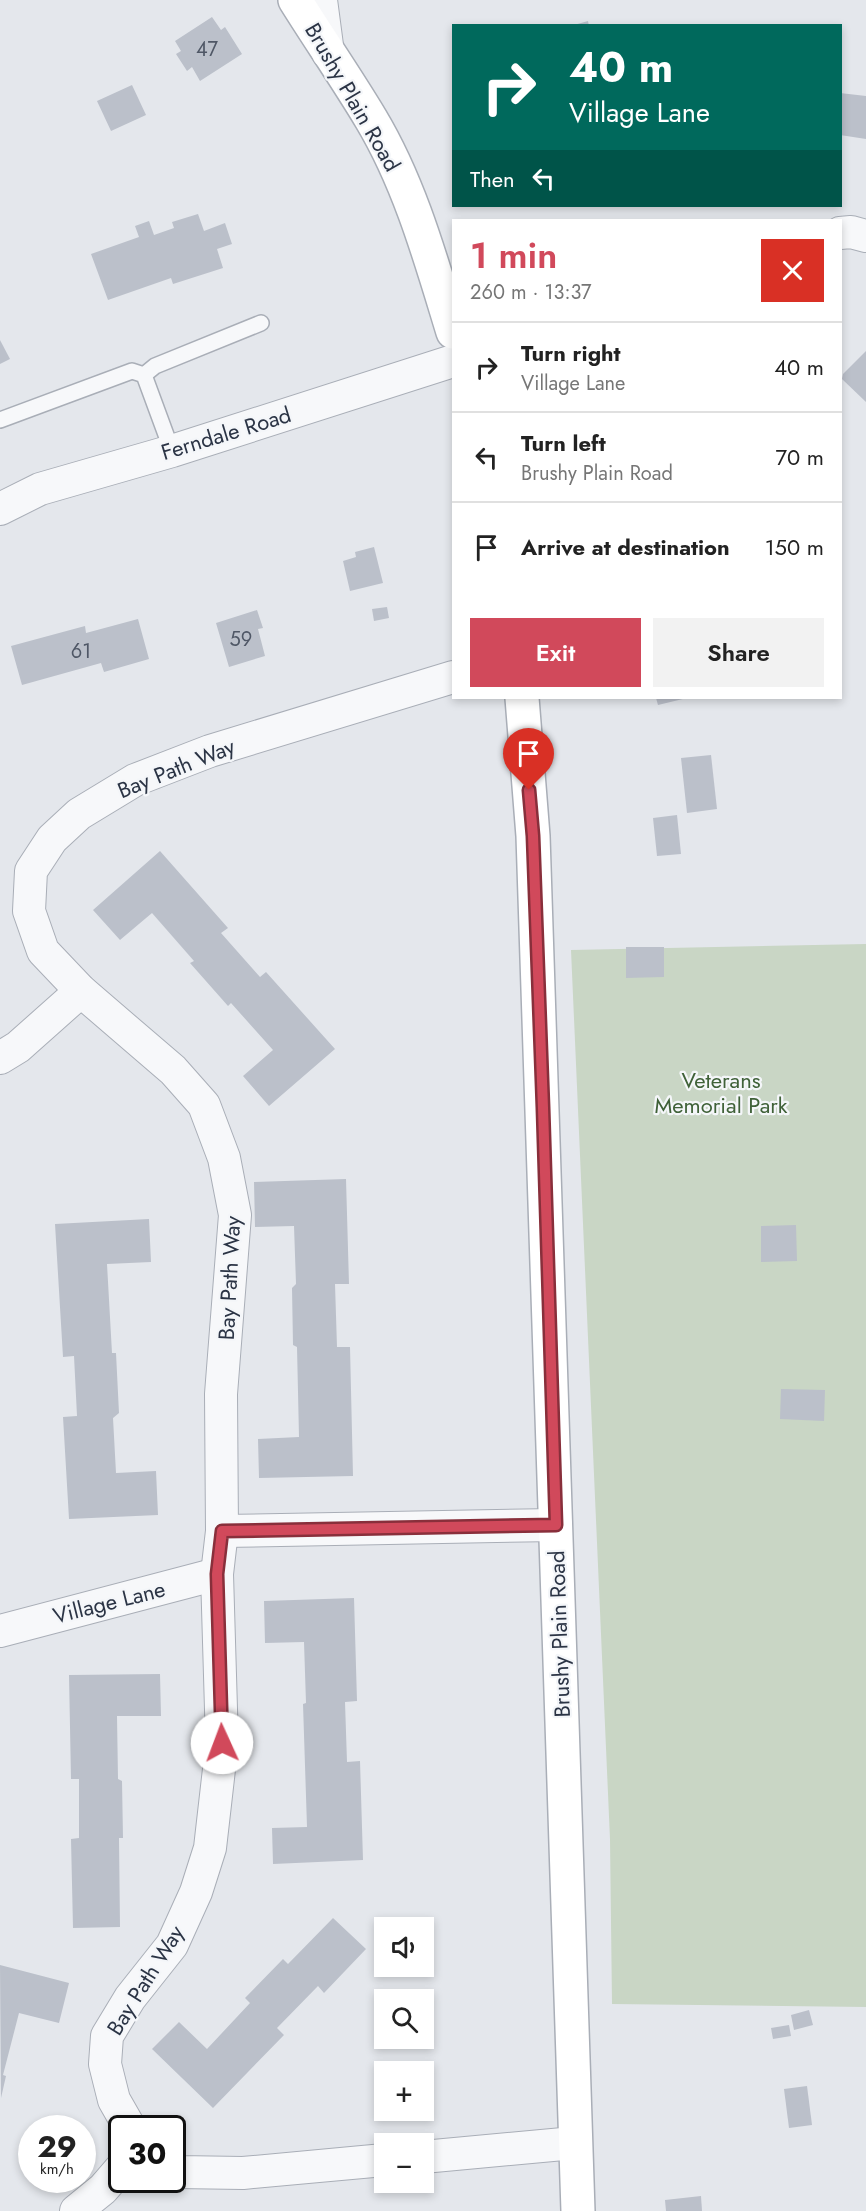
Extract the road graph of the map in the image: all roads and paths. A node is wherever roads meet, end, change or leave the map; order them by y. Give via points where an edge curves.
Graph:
1 (295, 0) edge
2 (321, 0) edge
3 (328, 53) junction
4 (842, 233) edge
5 (866, 236) edge
6 (261, 323) dead end
7 (452, 327) edge
8 (452, 362) edge
9 (144, 375) junction
10 (0, 420) edge
11 (172, 451) junction
12 (0, 509) edge
13 (452, 677) edge
14 (522, 699) edge
15 (81, 991) junction
16 (0, 1058) edge
17 (556, 1525) junction
18 (222, 1531) junction
19 (217, 1574) junction
20 (0, 1631) edge
21 (123, 2115) edge
22 (574, 2143) junction
23 (434, 2156) edge
24 (374, 2161) edge
25 (186, 2172) edge
26 (108, 2183) edge
27 (76, 2211) edge
28 (578, 2211) edge

1 - 3 main road, Brushy Plain Road
2 - 3 street
3 - 7 main road, Brushy Plain Road via 372,120 402,181
4 - 5 street
6 - 9 lane via 155,366
8 - 11 street, Ferndale Road
9 - 10 lane via 132,371
9 - 11 lane
11 - 12 street, Ferndale Road via 40,489
13 - 15 street, Bay Path Way via 210,751 135,780 80,814 52,839 31,871 29,911 43,951
14 - 17 main road, Brushy Plain Road via 533,836
15 - 16 street
15 - 18 street, Bay Path Way via 173,1070 204,1104 224,1158 235,1215 221,1394
17 - 18 street
17 - 22 main road, Brushy Plain Road
18 - 19 street, Bay Path Way
19 - 20 street, Village Lane
19 - 21 street, Bay Path Way via 222,1743 210,1848 196,1892 172,1945 130,1998 107,2036 105,2064 114,2100
22 - 23 street
22 - 28 main road, Brushy Plain Road
24 - 25 street via 243,2173
26 - 27 street

